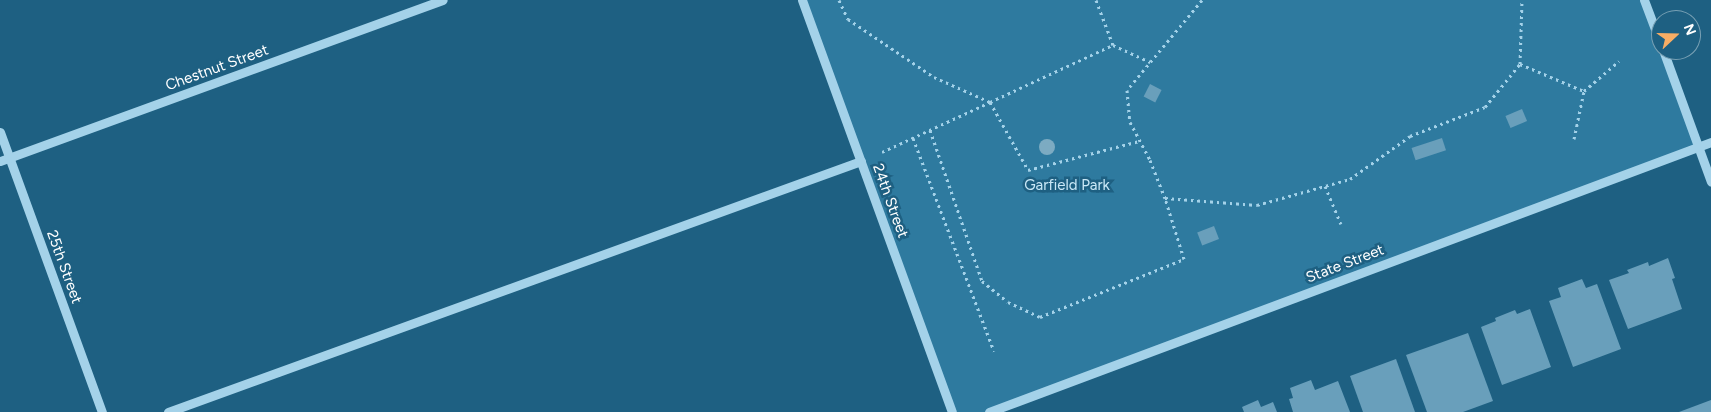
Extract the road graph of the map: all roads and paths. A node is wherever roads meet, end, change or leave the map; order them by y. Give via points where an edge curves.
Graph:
1 (443, 0) edge
2 (802, 0) edge
3 (839, 0) edge
4 (1096, 0) edge
5 (1202, 0) edge
6 (1522, 0) edge
7 (1644, 0) edge
8 (1651, 19) edge
9 (1113, 45) junction
10 (1667, 60) edge
11 (1620, 61) dead end
12 (1150, 62) junction
13 (1520, 64) junction
14 (1584, 91) junction
15 (990, 102) junction
16 (930, 130) junction
17 (0, 132) edge
18 (913, 138) junction
19 (1574, 139) dead end
20 (1139, 141) junction
21 (1711, 142) edge
22 (1698, 147) junction
23 (10, 158) junction
24 (861, 161) junction
25 (0, 162) edge
26 (1711, 182) edge
27 (1324, 186) junction
28 (1165, 198) junction
29 (1341, 224) dead end
30 (994, 351) dead end
31 (102, 412) edge
32 (168, 412) edge
33 (952, 412) edge
34 (989, 412) edge

1 - 23 street, Chestnut Street
2 - 24 street, 24th Street
3 - 15 path via 848,19 926,72
4 - 9 path
5 - 12 path
6 - 13 path
7 - 8 street
9 - 12 path
9 - 15 path
10 - 22 street
11 - 14 path
12 - 20 path via 1128,90 1130,122
13 - 14 path
13 - 27 path via 1484,107 1410,136 1350,179
14 - 19 path
15 - 16 path
15 - 20 path via 1028,170
16 - 18 path
16 - 28 path via 982,281 1008,302 1040,317 1184,259
17 - 23 street, 25th Street
18 - 24 path
18 - 30 path
20 - 28 path
21 - 22 street, State Street
22 - 26 street
22 - 34 street, State Street
23 - 25 street, Chestnut Street
23 - 31 street, 25th Street
24 - 32 street
24 - 33 street, 24th Street
27 - 28 path via 1257,204
27 - 29 path

